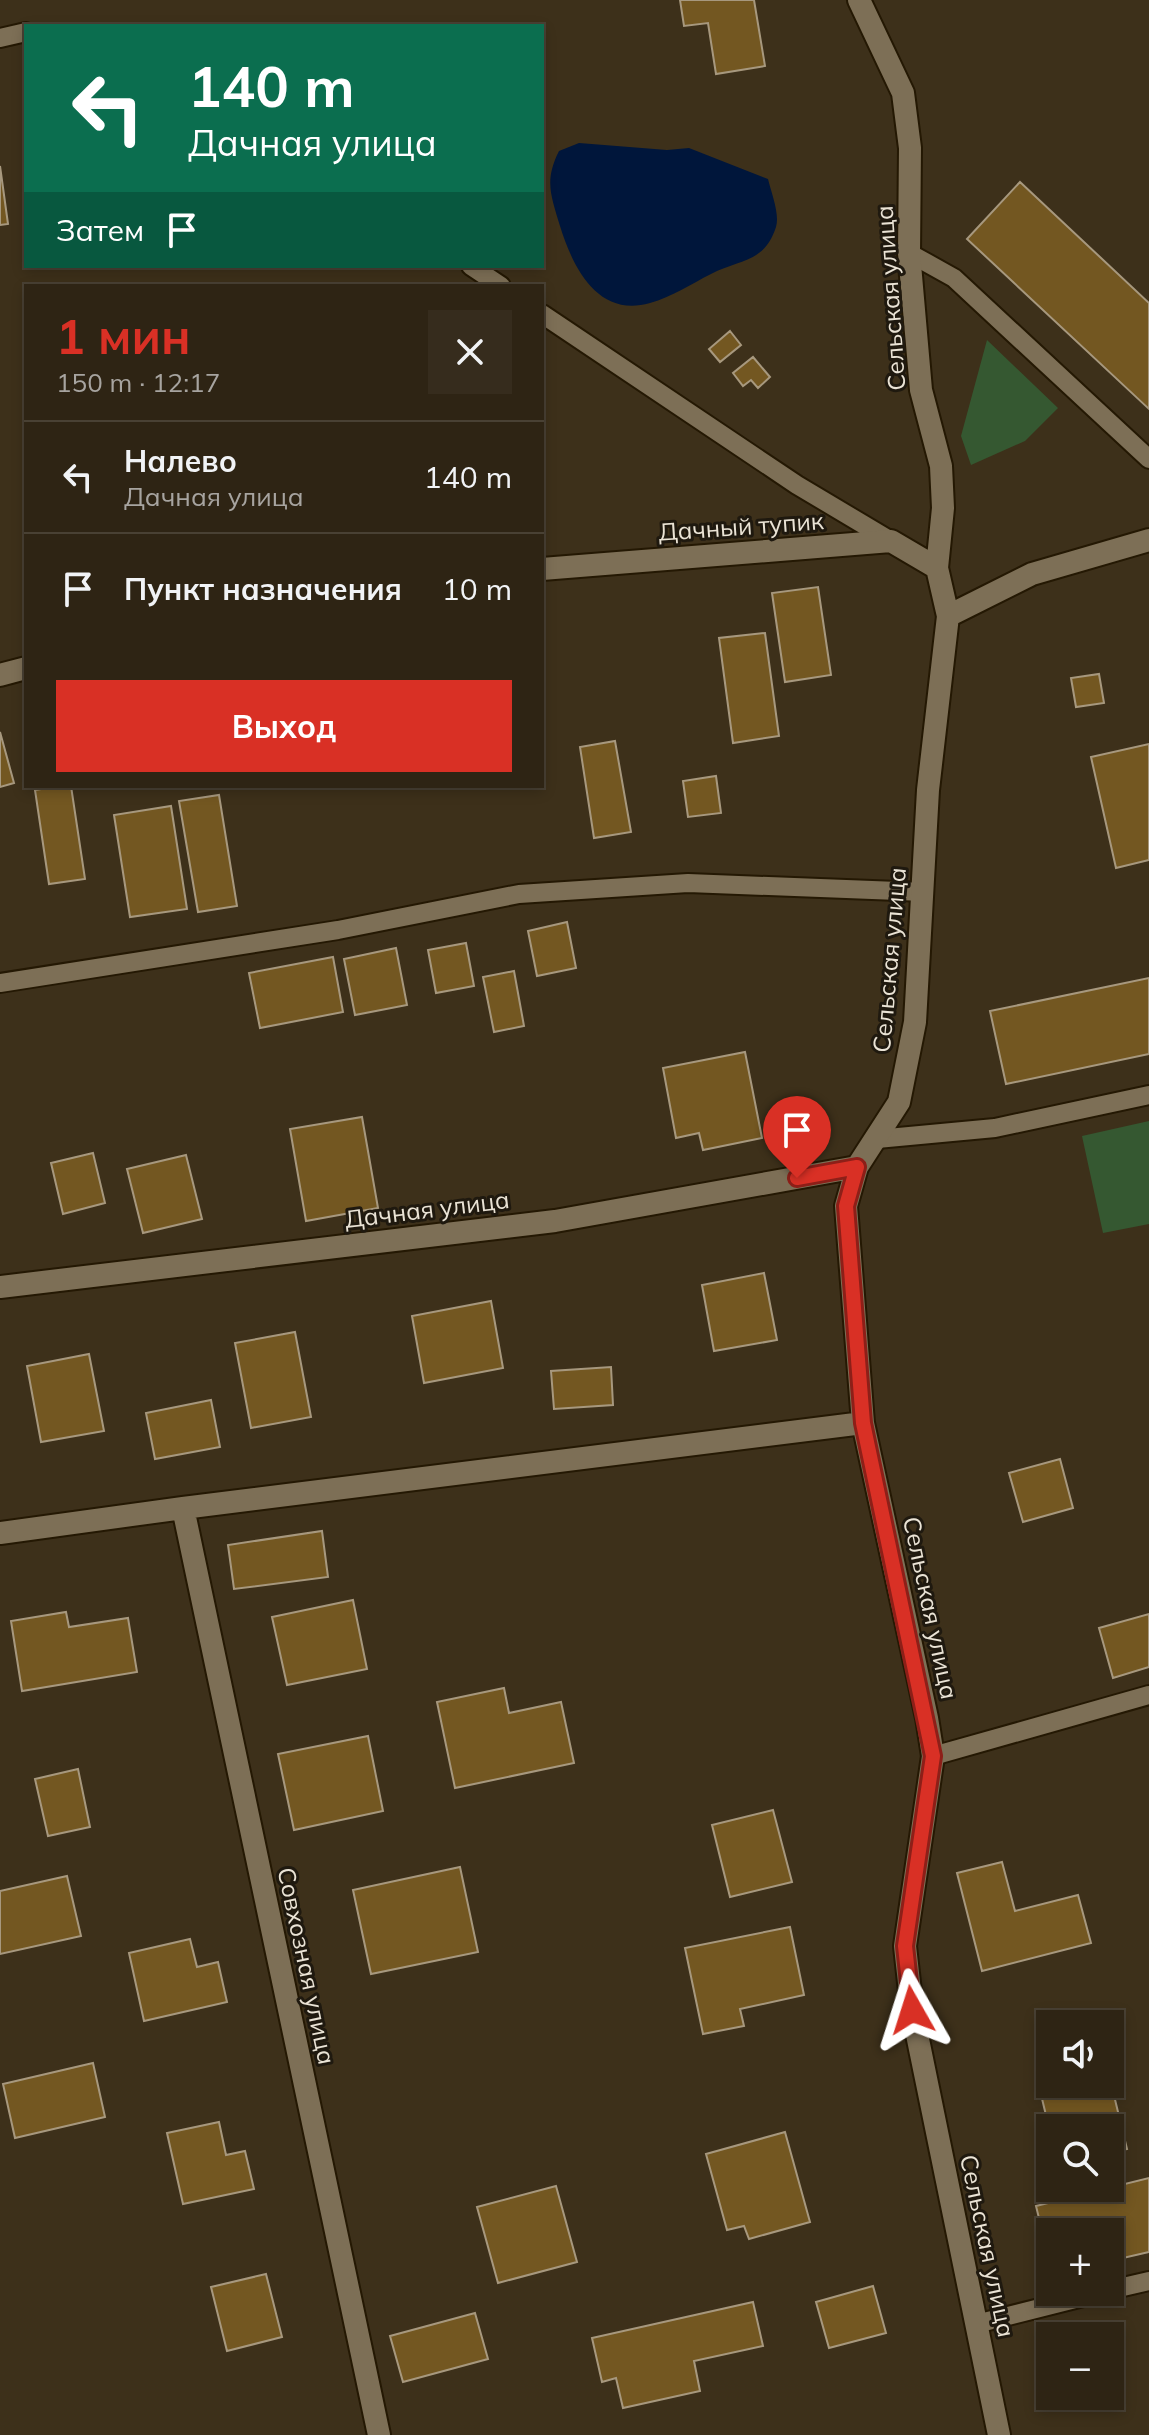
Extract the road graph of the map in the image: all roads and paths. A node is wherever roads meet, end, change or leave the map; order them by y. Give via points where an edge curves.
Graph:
1 (859, 0) edge
2 (24, 32) edge
3 (0, 38) edge
4 (909, 253) junction
5 (474, 268) edge
6 (498, 284) edge
7 (544, 315) edge
8 (1149, 459) edge
9 (1149, 540) edge
10 (891, 541) junction
11 (937, 568) junction
12 (544, 569) edge
13 (948, 616) junction
14 (24, 669) edge
15 (0, 675) edge
16 (924, 892) junction
17 (0, 983) edge
18 (1149, 1095) edge
19 (877, 1139) junction
20 (857, 1167) junction
21 (0, 1287) edge
22 (863, 1423) junction
23 (183, 1508) junction
24 (0, 1533) edge
25 (1149, 1695) edge
26 (933, 1756) junction
27 (1149, 2281) edge
28 (1124, 2287) edge
29 (1047, 2306) edge
30 (976, 2324) junction
31 (379, 2435) edge
32 (999, 2435) edge

1 - 4 street, Сельская улица via 903,93 910,148
2 - 3 lane
4 - 8 lane via 954,278
4 - 11 street, Сельская улица via 921,390 941,466
5 - 6 lane
7 - 10 lane via 797,485
9 - 13 street via 1032,574
10 - 11 street
10 - 12 street, Дачный тупик
11 - 13 street, Сельская улица
13 - 16 street, Сельская улица via 928,790
14 - 15 street
16 - 17 lane via 688,883 519,894 338,930
16 - 19 street, Сельская улица via 915,1022 899,1102
18 - 19 lane via 995,1128
19 - 20 street, Сельская улица
20 - 21 street, Дачная улица via 555,1221
20 - 22 street, Сельская улица via 846,1206
22 - 23 street
22 - 26 street, Сельская улица
23 - 24 street
23 - 31 street, Совхозная улица
25 - 26 lane
26 - 30 street, Сельская улица via 905,1946 912,2010
27 - 28 lane
29 - 30 lane
30 - 32 street, Сельская улица

